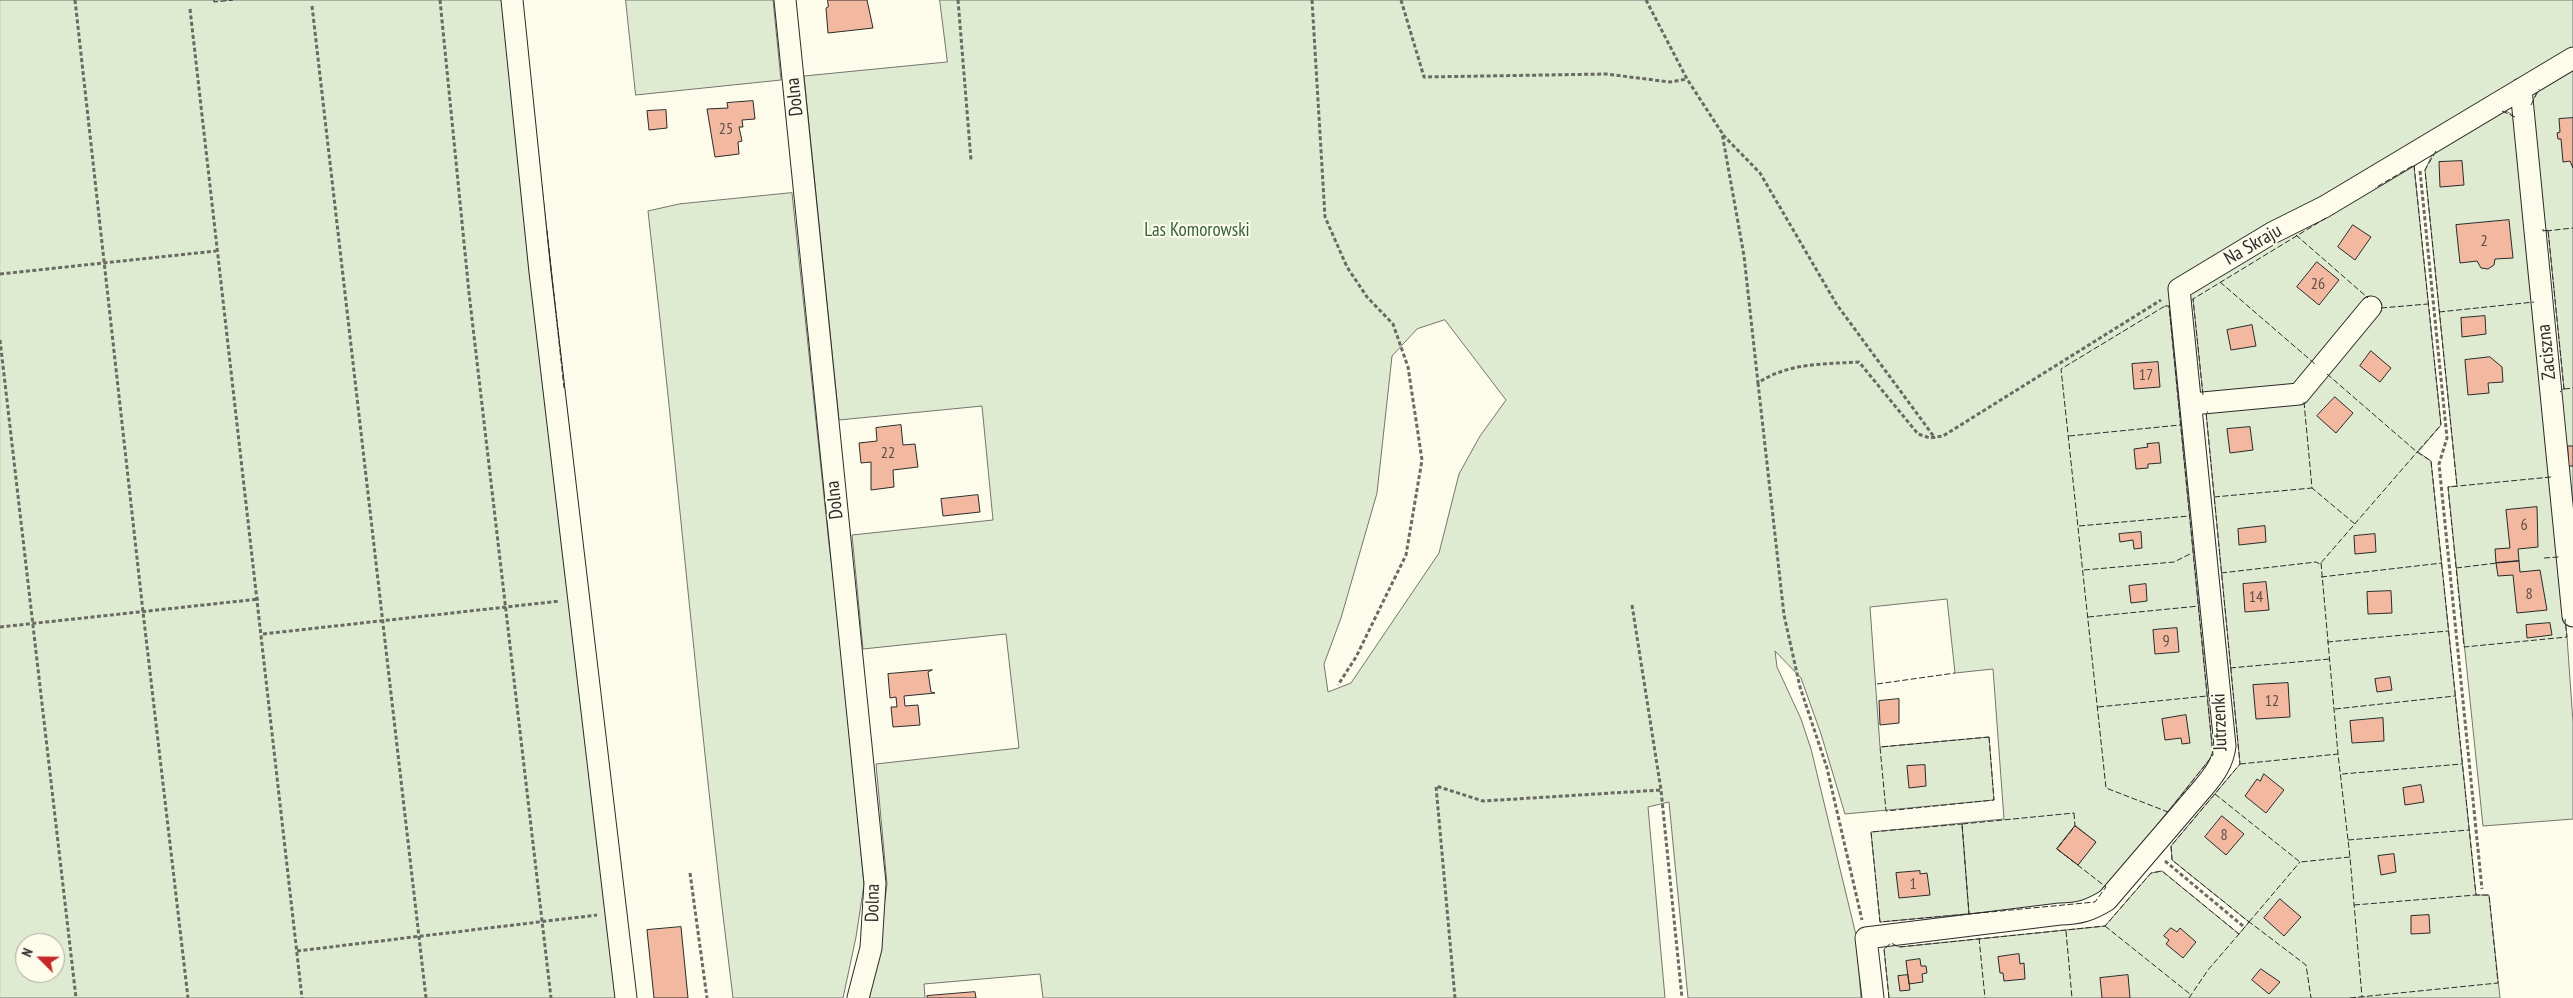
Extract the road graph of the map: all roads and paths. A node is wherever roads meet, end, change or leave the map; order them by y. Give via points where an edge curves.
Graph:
1 (75, 0) edge
2 (440, 0) edge
3 (512, 0) edge
4 (785, 0) edge
5 (958, 0) edge
6 (1312, 0) edge
7 (1401, 0) edge
8 (1646, 0) edge
9 (312, 6) dead end
10 (190, 9) dead end
11 (2573, 58) edge
12 (1687, 79) junction
13 (2521, 89) junction
14 (1722, 134) junction
15 (2419, 150) junction
16 (971, 160) dead end
17 (216, 252) junction
18 (105, 263) junction
19 (0, 274) edge
20 (2179, 289) junction
21 (2371, 307) dead end
22 (0, 340) edge
23 (1758, 383) junction
24 (2192, 404) junction
25 (1936, 438) junction
26 (259, 599) junction
27 (578, 599) junction
28 (506, 606) junction
29 (1632, 606) dead end
30 (142, 612) junction
31 (2573, 616) edge
32 (381, 622) junction
33 (31, 623) junction
34 (0, 627) edge
35 (263, 634) junction
36 (1338, 685) dead end
37 (1661, 790) junction
38 (2151, 849) junction
39 (690, 873) dead end
40 (2482, 889) dead end
41 (616, 912) junction
42 (542, 922) junction
43 (2243, 926) dead end
44 (418, 936) junction
45 (1866, 938) junction
46 (297, 951) junction
47 (76, 998) edge
48 (188, 998) edge
49 (302, 998) edge
50 (426, 998) edge
51 (551, 998) edge
52 (626, 998) edge
53 (707, 998) edge
54 (858, 998) edge
55 (1455, 998) edge
56 (1682, 998) edge
57 (1873, 998) edge

1 - 18 path
2 - 28 path via 469,293
3 - 27 street
4 - 54 street, Dolna via 875,883 871,948
5 - 16 path
6 - 36 path via 1325,217 1352,274 1367,297 1393,324 1408,367 1422,460 1406,554 1356,657
7 - 12 path via 1424,77 1606,74 1670,82
8 - 12 path
9 - 32 path
10 - 17 path
11 - 13 street, Na Skraju
12 - 14 path
13 - 15 street, Na Skraju
13 - 31 street, Zaciszna
14 - 23 path via 1744,256
14 - 25 path via 1760,173 1837,305
15 - 20 street, Na Skraju
15 - 40 path via 2447,438 2438,464
17 - 18 path
17 - 26 path
18 - 19 path
18 - 30 path
20 - 24 street, Jutrzenki
20 - 25 path
21 - 24 street via 2299,394
22 - 33 path
23 - 25 path via 1773,373 1810,364 1859,362 1918,434
23 - 45 path via 1784,614 1800,688 1827,768
24 - 38 street, Jutrzenki via 2225,746 2215,774
26 - 30 path
26 - 35 path
27 - 28 path
27 - 41 street
28 - 32 path
28 - 42 path
29 - 37 path
30 - 33 path
30 - 48 path
32 - 35 path
32 - 44 path
33 - 34 path
33 - 47 path
35 - 46 path
37 - 55 path via 1483,801 1436,786
37 - 56 path
38 - 43 path
38 - 45 street, Jutrzenki via 2107,900 2078,914
39 - 53 path
41 - 42 path
41 - 52 street
42 - 44 path
42 - 51 path
44 - 46 path
44 - 50 path
45 - 57 street
46 - 49 path

